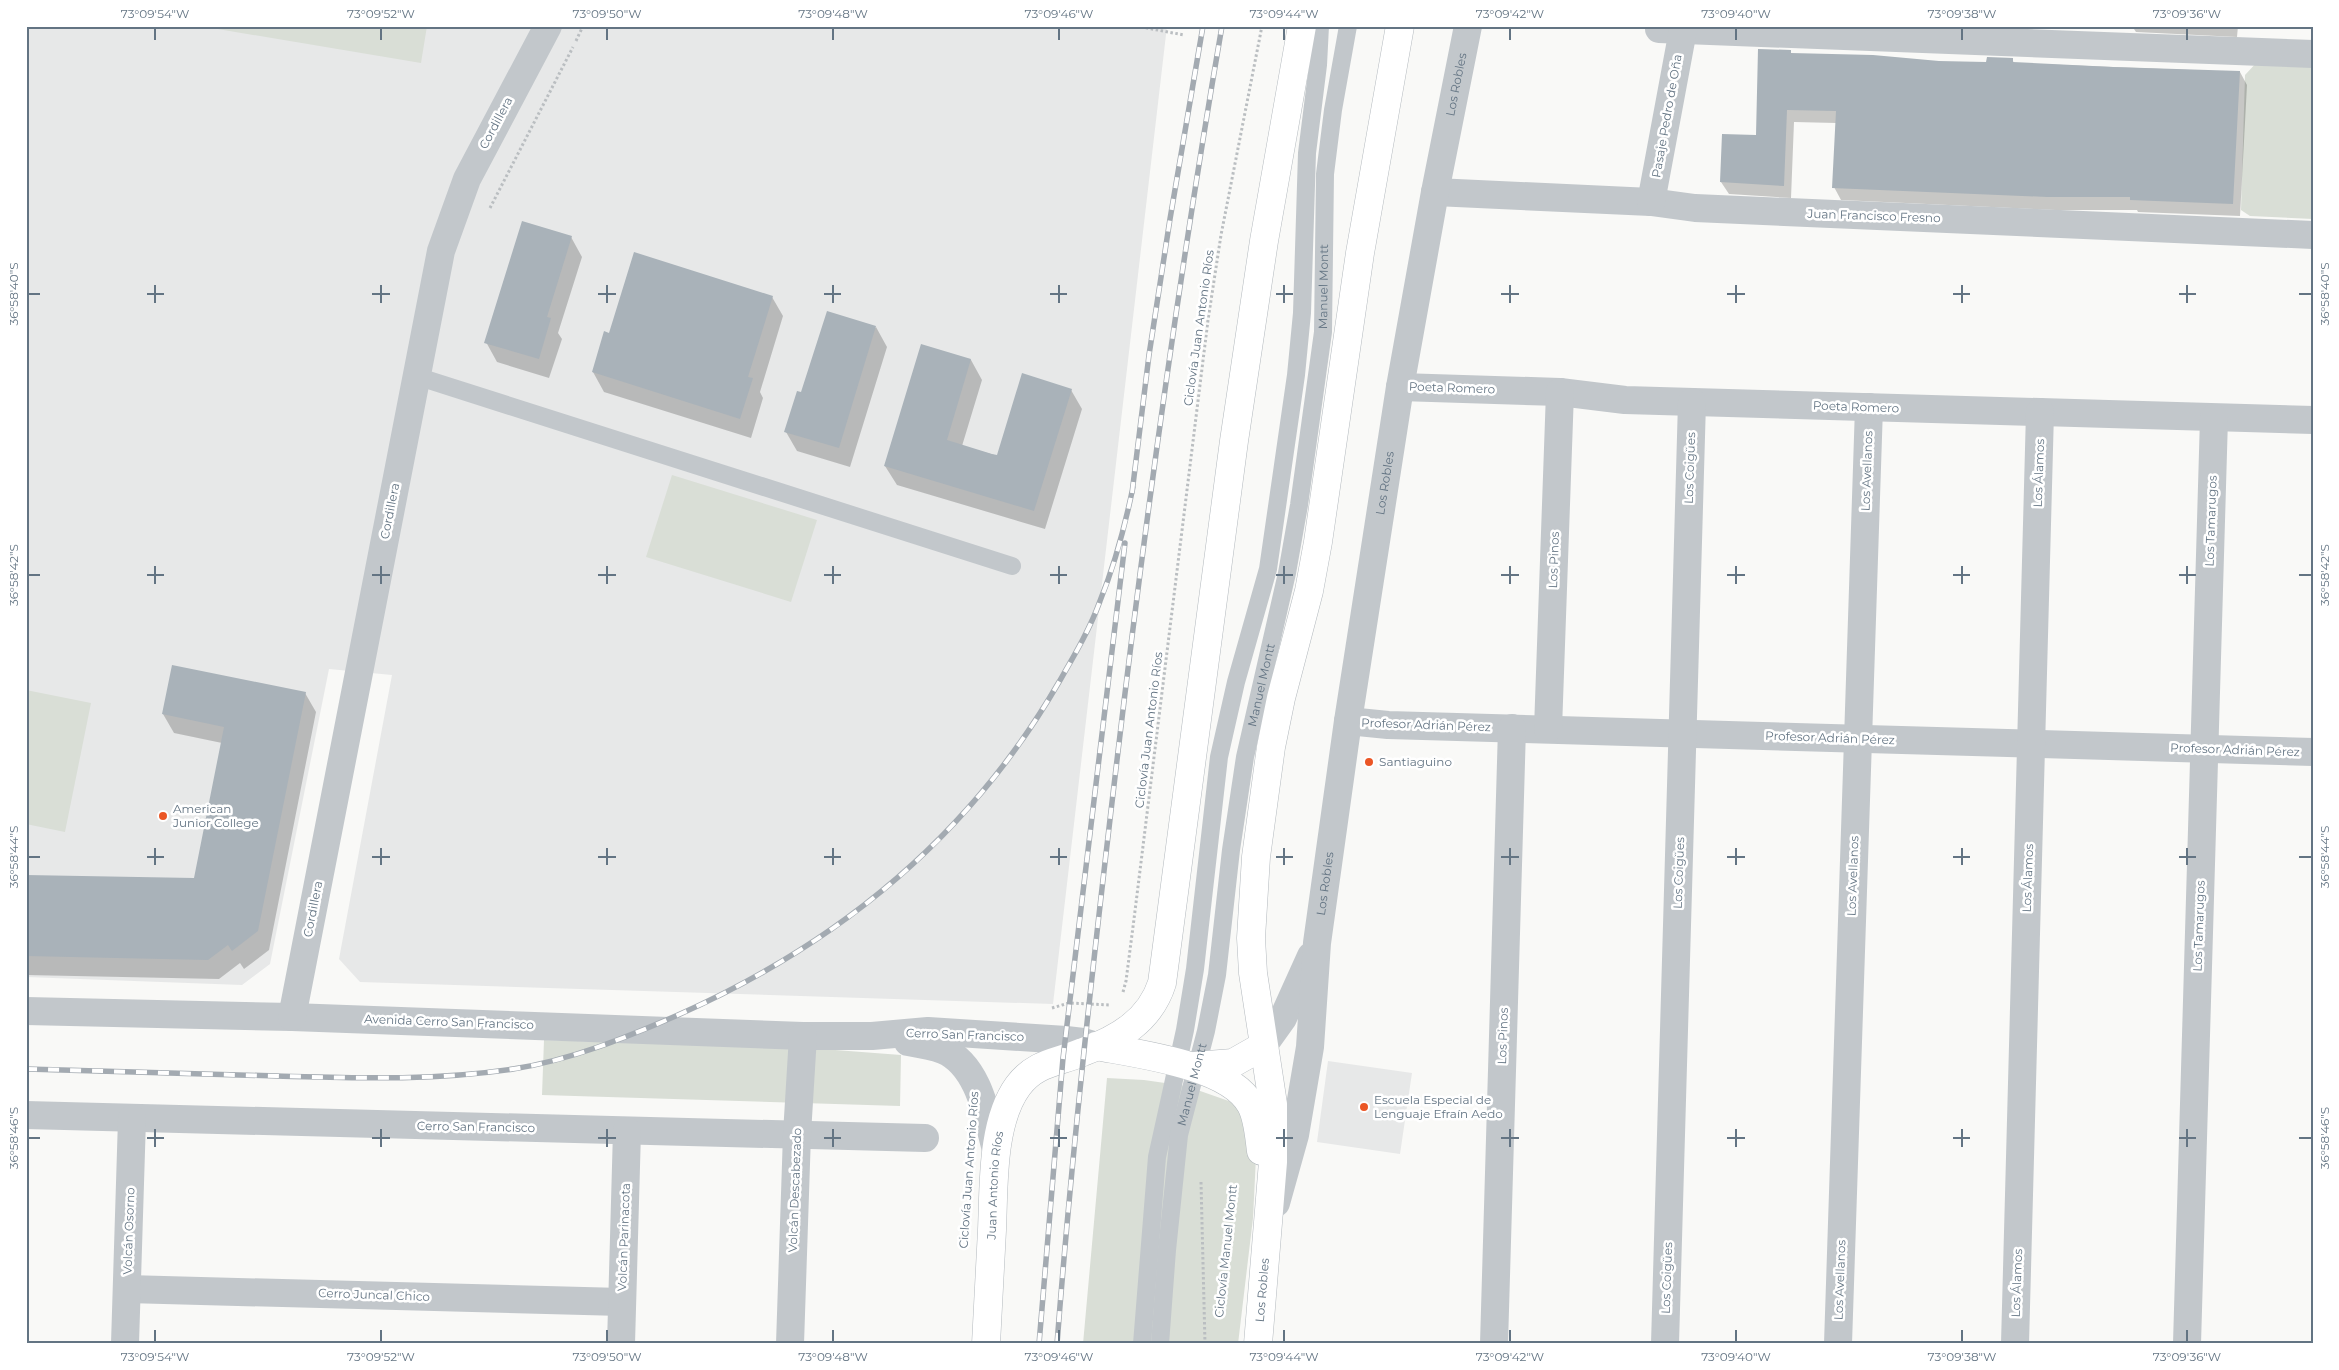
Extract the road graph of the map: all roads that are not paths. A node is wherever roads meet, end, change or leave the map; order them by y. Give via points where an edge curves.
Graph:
1 (548, 26) edge
2 (1302, 26) edge
3 (1320, 26) edge
4 (1348, 26) edge
5 (1400, 26) edge
6 (1468, 26) edge
7 (2044, 35) edge
8 (2313, 54) edge
9 (1435, 192) junction
10 (1651, 202) junction
11 (2313, 235) edge
12 (416, 376) junction
13 (1400, 387) junction
14 (1560, 392) junction
15 (1692, 402) junction
16 (1869, 407) junction
17 (2040, 412) junction
18 (2214, 418) junction
19 (2313, 420) edge
20 (1012, 566) dead end
21 (1348, 722) junction
22 (1512, 728) junction
23 (1548, 729) junction
24 (1683, 733) junction
25 (1858, 739) junction
26 (2031, 744) junction
27 (2204, 749) junction
28 (2313, 752) edge
29 (1316, 943) junction
30 (26, 1011) edge
31 (292, 1017) junction
32 (803, 1036) junction
33 (872, 1036) junction
34 (1096, 1046) junction
35 (1263, 1046) junction
36 (1186, 1065) junction
37 (26, 1116) edge
38 (132, 1119) junction
39 (627, 1131) junction
40 (797, 1134) junction
41 (925, 1138) dead end
42 (996, 1150) junction
43 (1267, 1232) junction
44 (127, 1289) junction
45 (622, 1302) junction
46 (125, 1344) edge
47 (621, 1344) edge
48 (790, 1344) edge
49 (986, 1344) edge
50 (1142, 1344) edge
51 (1160, 1344) edge
52 (1258, 1344) edge
53 (1494, 1344) edge
54 (1665, 1344) edge
55 (1838, 1344) edge
56 (2015, 1344) edge
57 (2187, 1344) edge

1 - 12 street, Cordillera via 467,179 454,210 442,251
2 - 34 main road via 1264,241 1234,441 1162,983 1158,996 1138,1021 1120,1036
3 - 36 lane, Manuel Montt via 1307,153 1300,347 1279,504 1263,591 1236,682 1219,757
4 - 36 lane, Manuel Montt via 1325,174 1323,332 1300,505 1245,757 1217,975 1203,1041
5 - 35 main road, Manuel Montt via 1360,253 1318,542 1297,644 1281,698 1262,802 1251,938 1254,990
6 - 9 street, Los Robles
7 - 8 street, Pasaje Pedro de Oña
7 - 10 street, Pasaje Pedro de Oña via 1671,30
9 - 10 street, Juan Francisco Fresno
9 - 13 street, Los Robles
10 - 11 street, Juan Francisco Fresno via 1695,208
12 - 20 lane
12 - 31 street, Cordillera
13 - 14 street, Poeta Romero
13 - 21 street, Los Robles
14 - 15 street, Poeta Romero via 1625,400
14 - 23 street, Los Pinos
15 - 16 street, Poeta Romero
15 - 24 street, Los Coigües
16 - 17 street, Poeta Romero
16 - 25 street, Los Avellanos
17 - 18 street, Poeta Romero
17 - 26 street, Los Álamos
18 - 19 street, Poeta Romero
18 - 27 street, Los Tamarugos
21 - 22 street, Profesor Adrián Pérez
21 - 29 street, Los Robles
22 - 23 street, Profesor Adrián Pérez
22 - 53 street, Los Pinos
23 - 24 street, Profesor Adrián Pérez
24 - 25 street, Profesor Adrián Pérez
24 - 54 street, Los Coigües
25 - 26 street, Profesor Adrián Pérez
25 - 55 street, Los Avellanos
26 - 27 street, Profesor Adrián Pérez
26 - 56 street, Los Álamos
27 - 28 street, Profesor Adrián Pérez
27 - 57 street, Los Tamarugos
29 - 35 street, Los Robles via 1283,1018
29 - 43 street, Los Robles via 1310,1047 1295,1135
30 - 31 street, Avenida Cerro San Francisco
31 - 32 street, Avenida Cerro San Francisco
32 - 33 street, Avenida Cerro San Francisco
32 - 40 street, Volcán Descabezado
33 - 34 street, Cerro San Francisco via 928,1031 1066,1040
33 - 42 street, Cerro San Francisco via 944,1051 962,1064 981,1093
34 - 36 main road
34 - 42 main road, Juan Antonio Ríos via 1034,1069 1017,1088 1006,1108
35 - 36 main road via 1233,1063
35 - 43 main road, Manuel Montt via 1273,1104 1273,1162
36 - 43 main road via 1234,1086 1252,1106 1260,1144
36 - 50 lane, Manuel Montt via 1157,1157
36 - 51 lane, Manuel Montt via 1166,1250
37 - 38 street, Cerro San Francisco
38 - 39 street, Cerro San Francisco
38 - 44 street, Volcán Osorno
39 - 40 street, Cerro San Francisco
39 - 45 street, Volcán Parinacota
40 - 41 street, Cerro San Francisco
40 - 48 street, Volcán Descabezado
42 - 49 main road, Juan Antonio Ríos
43 - 52 main road, Los Robles
44 - 45 street, Cerro Juncal Chico
44 - 46 street, Volcán Osorno
45 - 47 street, Volcán Parinacota

